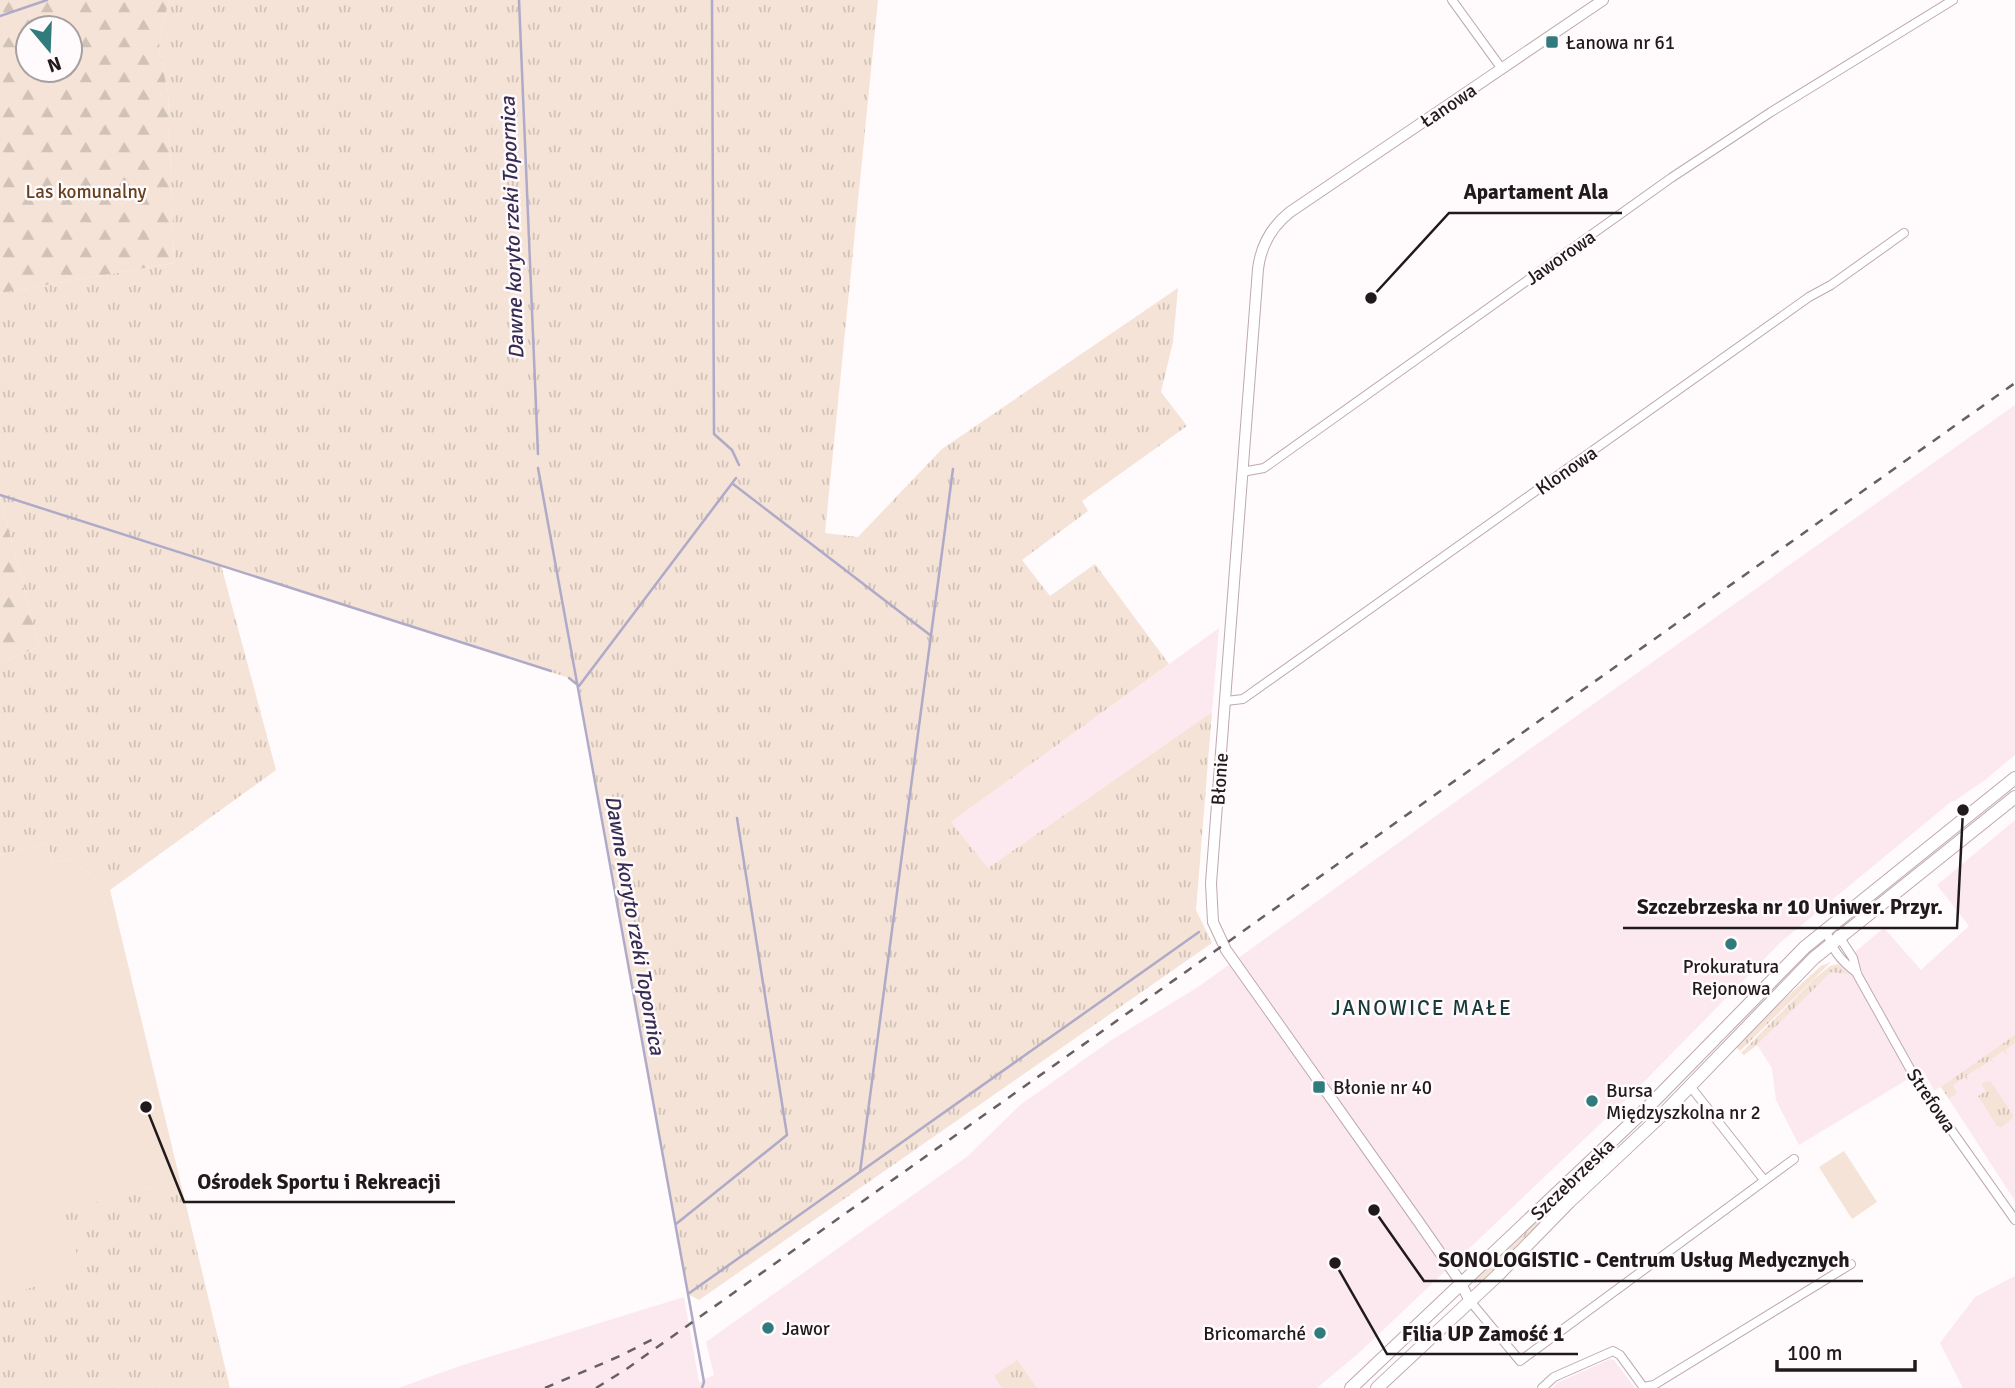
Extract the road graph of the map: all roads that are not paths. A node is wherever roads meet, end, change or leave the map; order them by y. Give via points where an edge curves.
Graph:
1 (1452, 0) edge
2 (1603, 0) edge
3 (1953, 0) edge
4 (1502, 69) junction
5 (1293, 209) joint
6 (1905, 233) dead end
7 (1242, 472) junction
8 (1226, 701) junction
9 (2015, 778) edge
10 (2015, 797) edge
11 (1826, 928) junction
12 (1834, 941) junction
13 (1690, 1086) junction
14 (1794, 1159) dead end
15 (1764, 1180) junction
16 (2015, 1220) edge
17 (1851, 1264) dead end
18 (1461, 1285) junction
19 (1470, 1301) junction
20 (1644, 1387) edge
21 (1351, 1388) edge
22 (1377, 1388) edge
23 (1542, 1388) edge

1 - 4 street
2 - 4 street, Łanowa
3 - 7 street, Jaworowa via 1671,178 1264,468
4 - 5 street, Łanowa
5 - 7 street, Błonie via 1271,231 1259,260
6 - 8 street, Klonowa via 1243,699
7 - 8 street, Błonie
8 - 18 street, Błonie via 1211,893 1216,931
9 - 11 main road, Szczebrzeska
10 - 12 main road, Szczebrzeska
11 - 12 street
11 - 18 main road, Szczebrzeska
12 - 13 main road, Szczebrzeska
12 - 16 street, Strefowa via 1918,1083
13 - 15 street
13 - 19 main road, Szczebrzeska
14 - 15 street
15 - 19 street via 1520,1361
17 - 20 street
18 - 19 street, Błonie
18 - 21 main road, Szczebrzeska
19 - 22 main road, Szczebrzeska
20 - 23 street via 1613,1352 1554,1377

